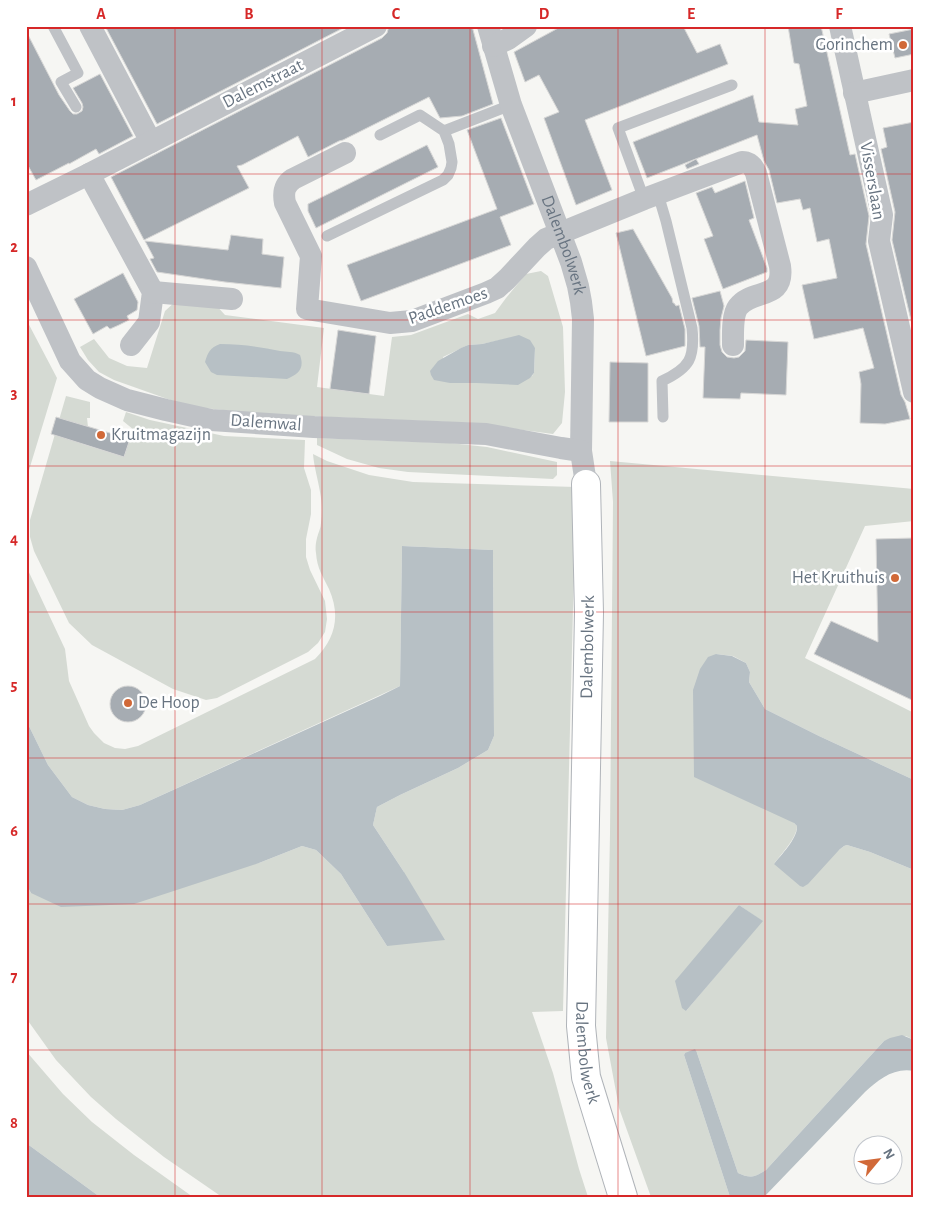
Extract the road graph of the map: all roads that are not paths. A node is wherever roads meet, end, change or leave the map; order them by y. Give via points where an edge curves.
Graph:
1 (53, 26) edge
2 (90, 26) edge
3 (376, 26) edge
4 (526, 26) edge
5 (840, 26) edge
6 (491, 36) edge
7 (914, 80) edge
8 (732, 85) dead end
9 (854, 93) junction
10 (511, 105) junction
11 (76, 107) dead end
12 (444, 131) junction
13 (380, 135) dead end
14 (151, 142) junction
15 (344, 153) dead end
16 (89, 174) junction
17 (651, 196) junction
18 (26, 205) edge
19 (560, 233) junction
20 (326, 236) dead end
21 (26, 267) edge
22 (153, 292) junction
23 (232, 299) dead end
24 (131, 345) dead end
25 (733, 345) dead end
26 (910, 365) edge
27 (914, 392) edge
28 (663, 417) dead end
29 (581, 451) junction
30 (586, 484) joint
31 (623, 1197) edge

1 - 11 lane via 78,73 62,82
2 - 14 street
3 - 14 street, Dalemstraat
4 - 6 street via 508,38
5 - 9 street, Visserslaan
6 - 10 street, Dalembolwerk
7 - 9 street
8 - 17 lane via 618,128
9 - 26 street, Visserslaan via 882,214 880,241
10 - 12 lane
10 - 19 street, Dalembolwerk
12 - 13 lane via 420,115
12 - 20 lane via 452,162 443,180
14 - 16 street, Dalemstraat
15 - 19 street, Paddemoes via 289,182 284,189 285,203 311,256 307,309 390,323 412,321 497,288 546,239
16 - 18 street, Dalemstraat
16 - 22 street
17 - 19 street, Paddemoes
17 - 25 street, Paddemoes via 742,162 754,168 781,275 774,289 744,301 737,308
17 - 28 lane via 666,221 692,328 693,346 692,357 686,366 662,381
19 - 29 street, Dalembolwerk via 578,286 583,319
21 - 29 street, Dalemwal via 70,361 87,380 127,400 211,420 486,434
22 - 23 street
22 - 24 street via 149,322
26 - 27 street, Visserslaan
29 - 30 street, Dalembolwerk
30 - 31 street, Dalembolwerk via 589,613 581,1026 586,1077

